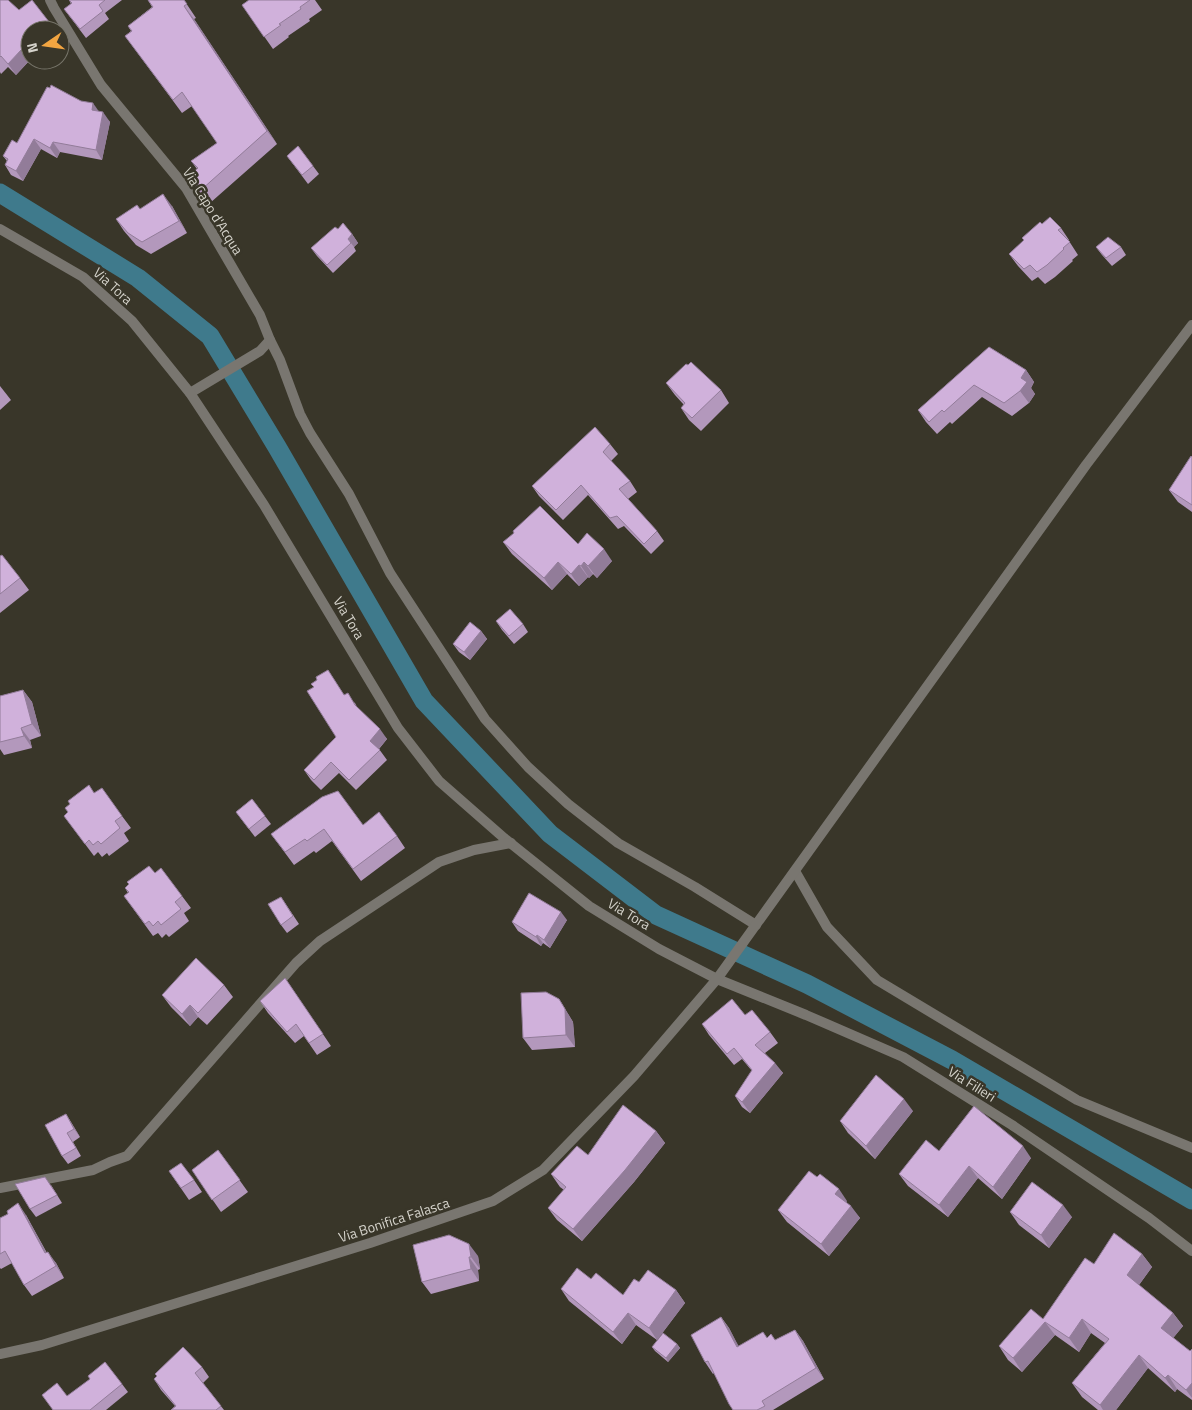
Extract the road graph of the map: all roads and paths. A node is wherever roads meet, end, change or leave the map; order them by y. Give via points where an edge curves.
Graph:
1 (50, 0) edge
2 (0, 229) edge
3 (1192, 325) edge
4 (270, 340) junction
5 (194, 391) junction
6 (511, 843) junction
7 (795, 871) junction
8 (753, 930) junction
9 (717, 979) junction
10 (1192, 1148) edge
11 (0, 1188) edge
12 (1192, 1251) edge
13 (0, 1354) edge

1 - 4 street, Via Capo d'Acqua via 101,85 186,188 260,315
2 - 5 street, Via Tora via 83,277 132,321
3 - 7 street, Via Bonifica Falasca via 1086,465
4 - 5 street via 260,350
4 - 8 street, Via Capo d'Acqua via 310,433 349,494 394,580 485,719 528,767 611,838
5 - 6 street, Via Tora via 398,728 439,781
6 - 9 street, Via Tora via 588,906
6 - 11 street via 474,850 440,862 320,941 127,1156 93,1170
7 - 8 street, Via Bonifica Falasca
7 - 10 street via 827,927 876,980 1076,1100
8 - 9 street, Via Bonifica Falasca
9 - 12 street, Via Filieri via 903,1057 1004,1120
9 - 13 street, Via Bonifica Falasca via 634,1076 543,1170 493,1201 370,1243 51,1342

